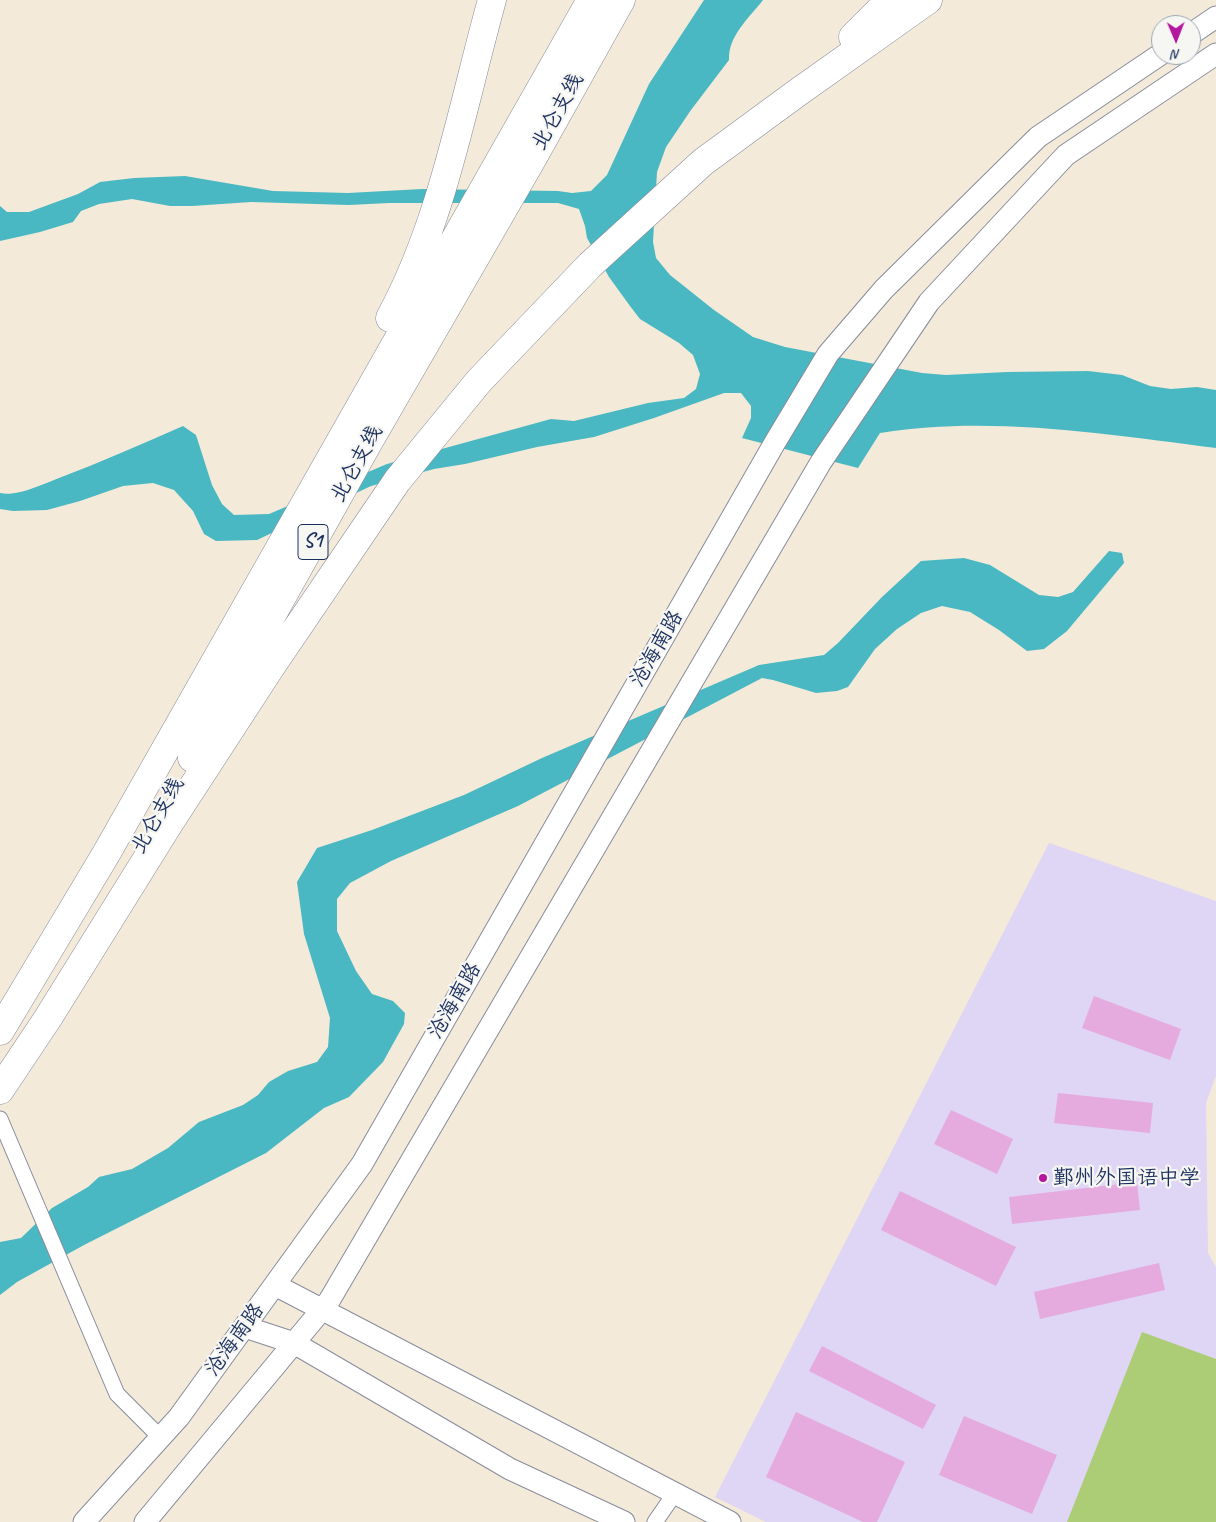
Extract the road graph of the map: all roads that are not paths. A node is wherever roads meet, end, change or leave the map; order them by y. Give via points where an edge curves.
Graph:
1 (492, 0) edge
2 (591, 0) edge
3 (621, 0) edge
4 (890, 0) edge
5 (928, 0) edge
6 (1216, 17) edge
7 (1201, 27) edge
8 (1216, 54) edge
9 (1151, 61) edge
10 (797, 92) junction
11 (106, 854) junction
12 (0, 1031) edge
13 (0, 1082) edge
14 (0, 1089) edge
15 (0, 1119) edge
16 (275, 1285) junction
17 (322, 1309) junction
18 (245, 1327) junction
19 (294, 1343) junction
20 (161, 1438) junction
21 (674, 1493) junction
22 (84, 1522) edge
23 (145, 1522) edge
24 (624, 1522) edge
25 (656, 1522) edge
26 (730, 1522) edge

1 - 11 highway via 444,180 404,292 216,640
2 - 11 highway, 北仑支线 / S1
3 - 13 highway, 北仑支线 / S1 via 161,813
4 - 10 highway
5 - 10 highway
6 - 7 main road
8 - 17 main road, 沧海南路 via 1066,155 928,302 821,462
9 - 16 main road, 沧海南路 via 1038,137 884,289 828,354 362,1164
10 - 14 highway via 702,162 590,265 479,381 397,482 270,668
11 - 12 highway, 北仑支线 / S1
15 - 20 street via 117,1394
16 - 17 main road
16 - 18 main road, 沧海南路
17 - 19 main road, 沧海南路
17 - 21 main road
18 - 19 main road
18 - 20 main road, 沧海南路
19 - 23 main road, 沧海南路
19 - 24 main road via 510,1469
20 - 22 main road, 沧海南路
21 - 25 street
21 - 26 main road

